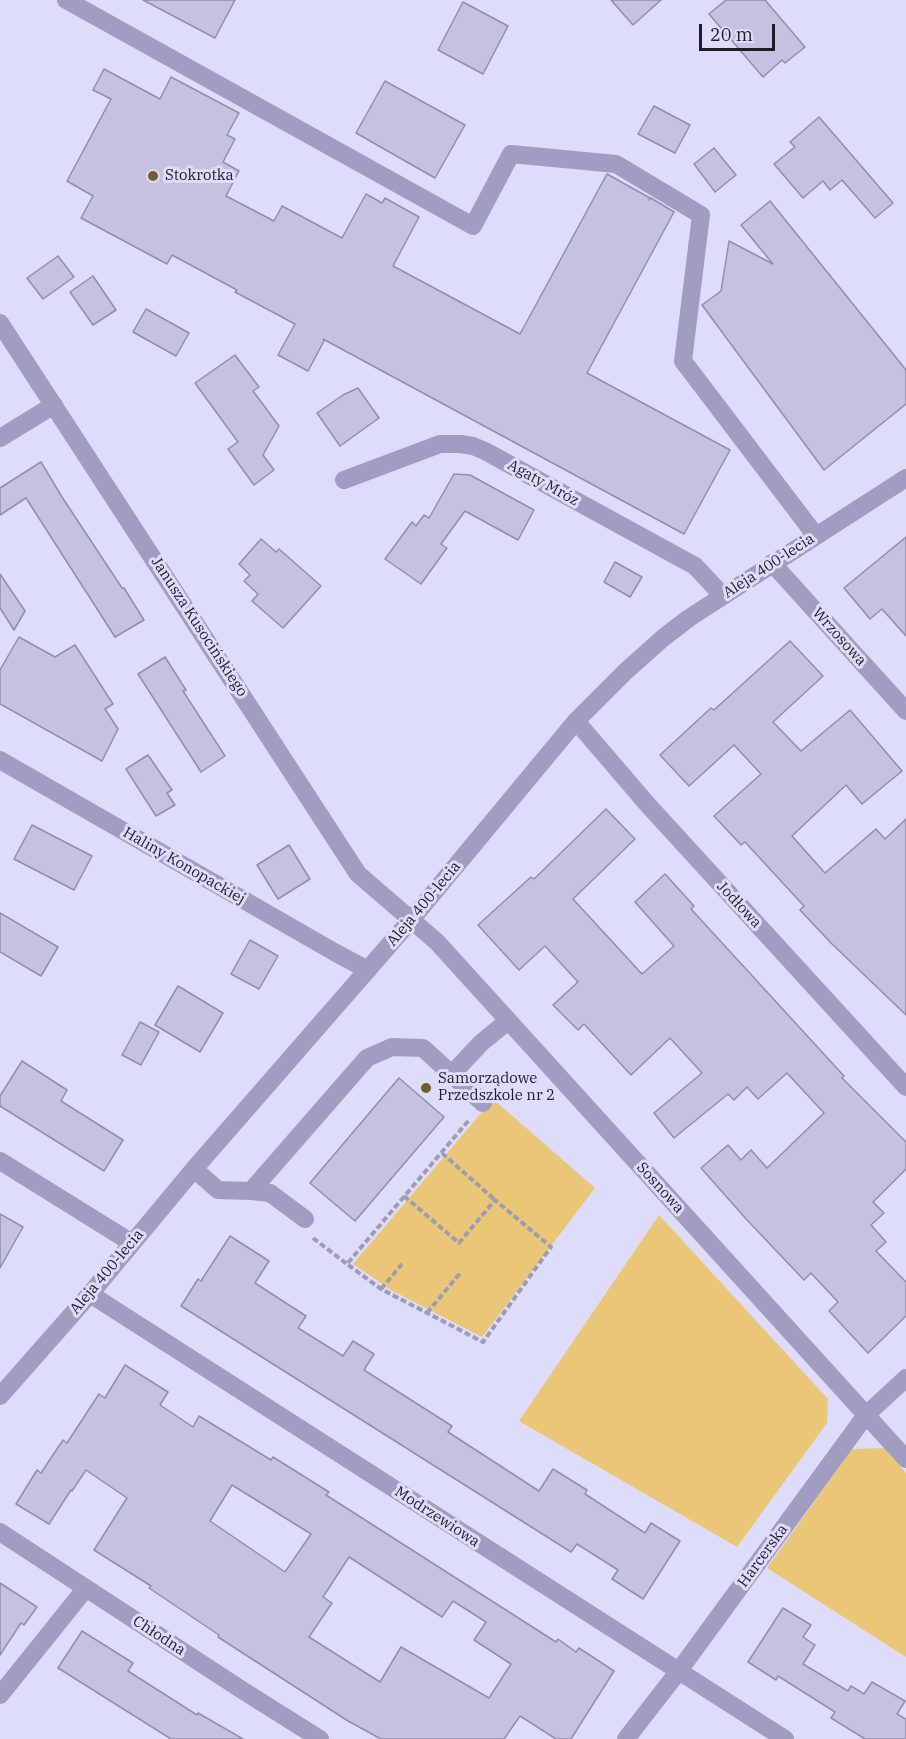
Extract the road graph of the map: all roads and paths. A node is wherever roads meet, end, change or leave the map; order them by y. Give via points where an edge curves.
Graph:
1 (66, 0) edge
2 (0, 323) edge
3 (54, 405) junction
4 (0, 438) edge
5 (906, 478) edge
6 (344, 480) dead end
7 (816, 536) junction
8 (772, 564) junction
9 (723, 596) junction
10 (906, 711) edge
11 (576, 721) junction
12 (0, 760) edge
13 (411, 920) junction
14 (368, 970) junction
15 (508, 1021) junction
16 (452, 1074) junction
17 (906, 1087) edge
18 (483, 1103) joint
19 (441, 1152) junction
20 (0, 1161) edge
21 (194, 1169) junction
22 (251, 1191) junction
23 (405, 1196) junction
24 (495, 1200) junction
25 (307, 1227) joint
26 (132, 1243) junction
27 (347, 1264) junction
28 (402, 1264) dead end
29 (461, 1272) dead end
30 (381, 1289) junction
31 (90, 1294) junction
32 (427, 1313) junction
33 (906, 1378) edge
34 (0, 1396) edge
35 (866, 1414) junction
36 (906, 1459) edge
37 (0, 1532) edge
38 (86, 1588) junction
39 (678, 1672) junction
40 (0, 1695) edge
41 (320, 1739) edge
42 (626, 1739) edge
43 (784, 1739) edge

1 - 7 street via 473,226 511,154 616,164 701,215 683,361
2 - 3 street, Janusza Kusocińskiego
3 - 4 street
3 - 13 street, Janusza Kusocińskiego via 358,874
5 - 7 street, Aleja 400-lecia
6 - 9 street, Agaty Mróz via 440,444 472,446 695,566
7 - 8 street, Aleja 400-lecia
8 - 9 street, Aleja 400-lecia
8 - 10 street, Wrzosowa
9 - 11 street, Aleja 400-lecia via 663,638
11 - 13 street, Aleja 400-lecia
11 - 17 street, Jodłowa
12 - 14 street, Haliny Konopackiej
13 - 14 street, Aleja 400-lecia
13 - 15 street, Sosnowa via 437,942
14 - 21 street, Aleja 400-lecia
15 - 16 street via 481,1042
15 - 35 street, Sosnowa
16 - 18 street
16 - 22 street via 423,1048 392,1047 367,1058
18 - 19 path
19 - 23 path
19 - 24 path
20 - 26 street
21 - 22 street via 218,1190
21 - 26 street, Aleja 400-lecia
22 - 25 street via 270,1193
23 - 24 path via 459,1243
23 - 27 path
24 - 32 path via 551,1247 483,1342
25 - 27 path
26 - 31 street, Aleja 400-lecia
27 - 30 path
28 - 30 path
29 - 32 path
30 - 32 path
31 - 34 street, Aleja 400-lecia
31 - 39 street, Modrzewiowa
33 - 35 street, Harcerska
35 - 36 street, Sosnowa
35 - 39 street, Harcerska
37 - 38 street, Chłodna
38 - 40 street
38 - 41 street, Chłodna
39 - 42 street, Harcerska
39 - 43 street, Modrzewiowa

